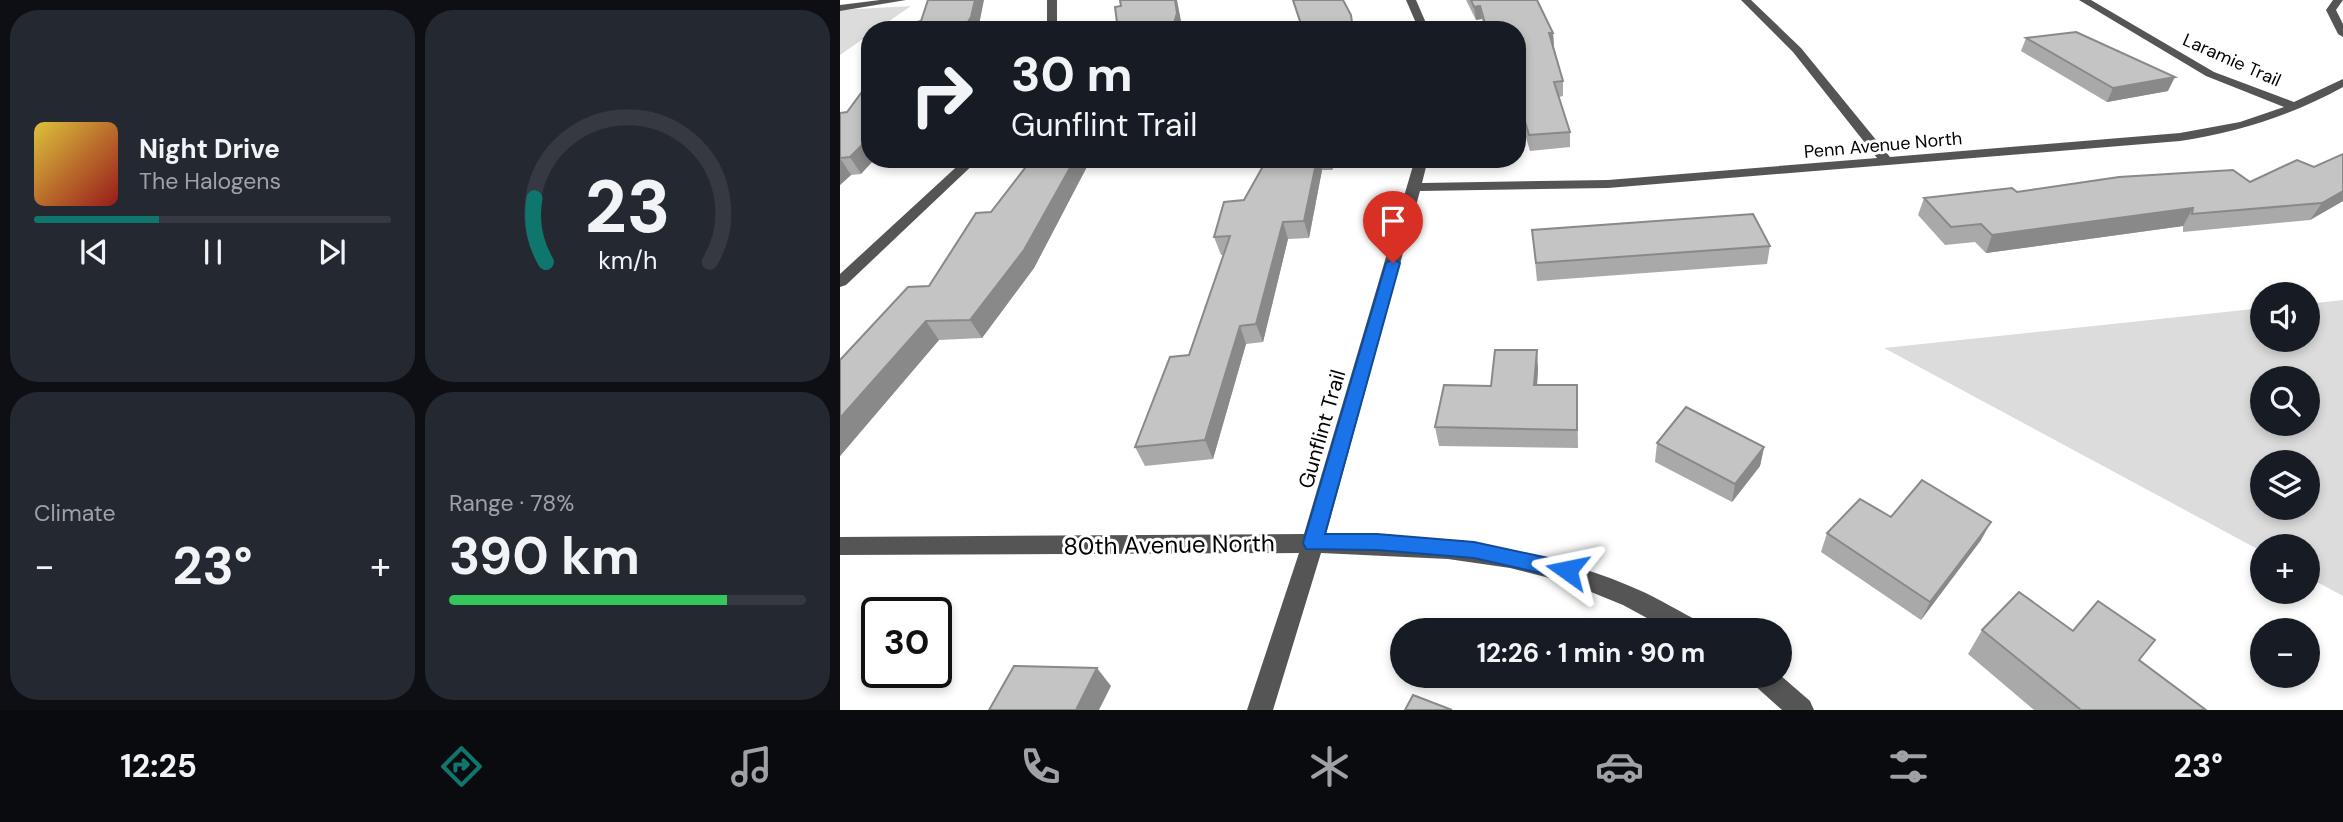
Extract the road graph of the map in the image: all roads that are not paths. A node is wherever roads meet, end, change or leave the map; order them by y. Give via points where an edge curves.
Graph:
1 (901, 0) edge
2 (1052, 0) edge
3 (1411, 0) edge
4 (1746, 0) edge
5 (2084, 0) edge
6 (2338, 0) edge
7 (840, 8) edge
8 (1052, 21) edge
9 (1420, 21) edge
10 (2343, 34) edge
11 (2343, 82) edge
12 (2296, 107) junction
13 (1888, 163) junction
14 (963, 168) edge
15 (1420, 168) edge
16 (1415, 187) junction
17 (840, 282) edge
18 (1313, 543) junction
19 (840, 547) edge
20 (1673, 618) edge
21 (1776, 688) edge
22 (1260, 710) edge
23 (1801, 710) edge

1 - 7 street
2 - 8 street
3 - 9 street
4 - 13 street via 1797,50
5 - 12 street, Laramie Trail via 2210,74
6 - 10 street via 2332,10
11 - 12 street, Penn Avenue North
12 - 13 street, Penn Avenue North via 2221,132
13 - 16 street, Penn Avenue North via 1608,184
14 - 17 street
15 - 16 street, Gunflint Trail
16 - 18 street, Gunflint Trail
18 - 19 street, 80th Avenue North
18 - 20 street, 80th Avenue North via 1377,542 1474,550 1567,570
18 - 22 street, Gunflint Trail
21 - 23 street

